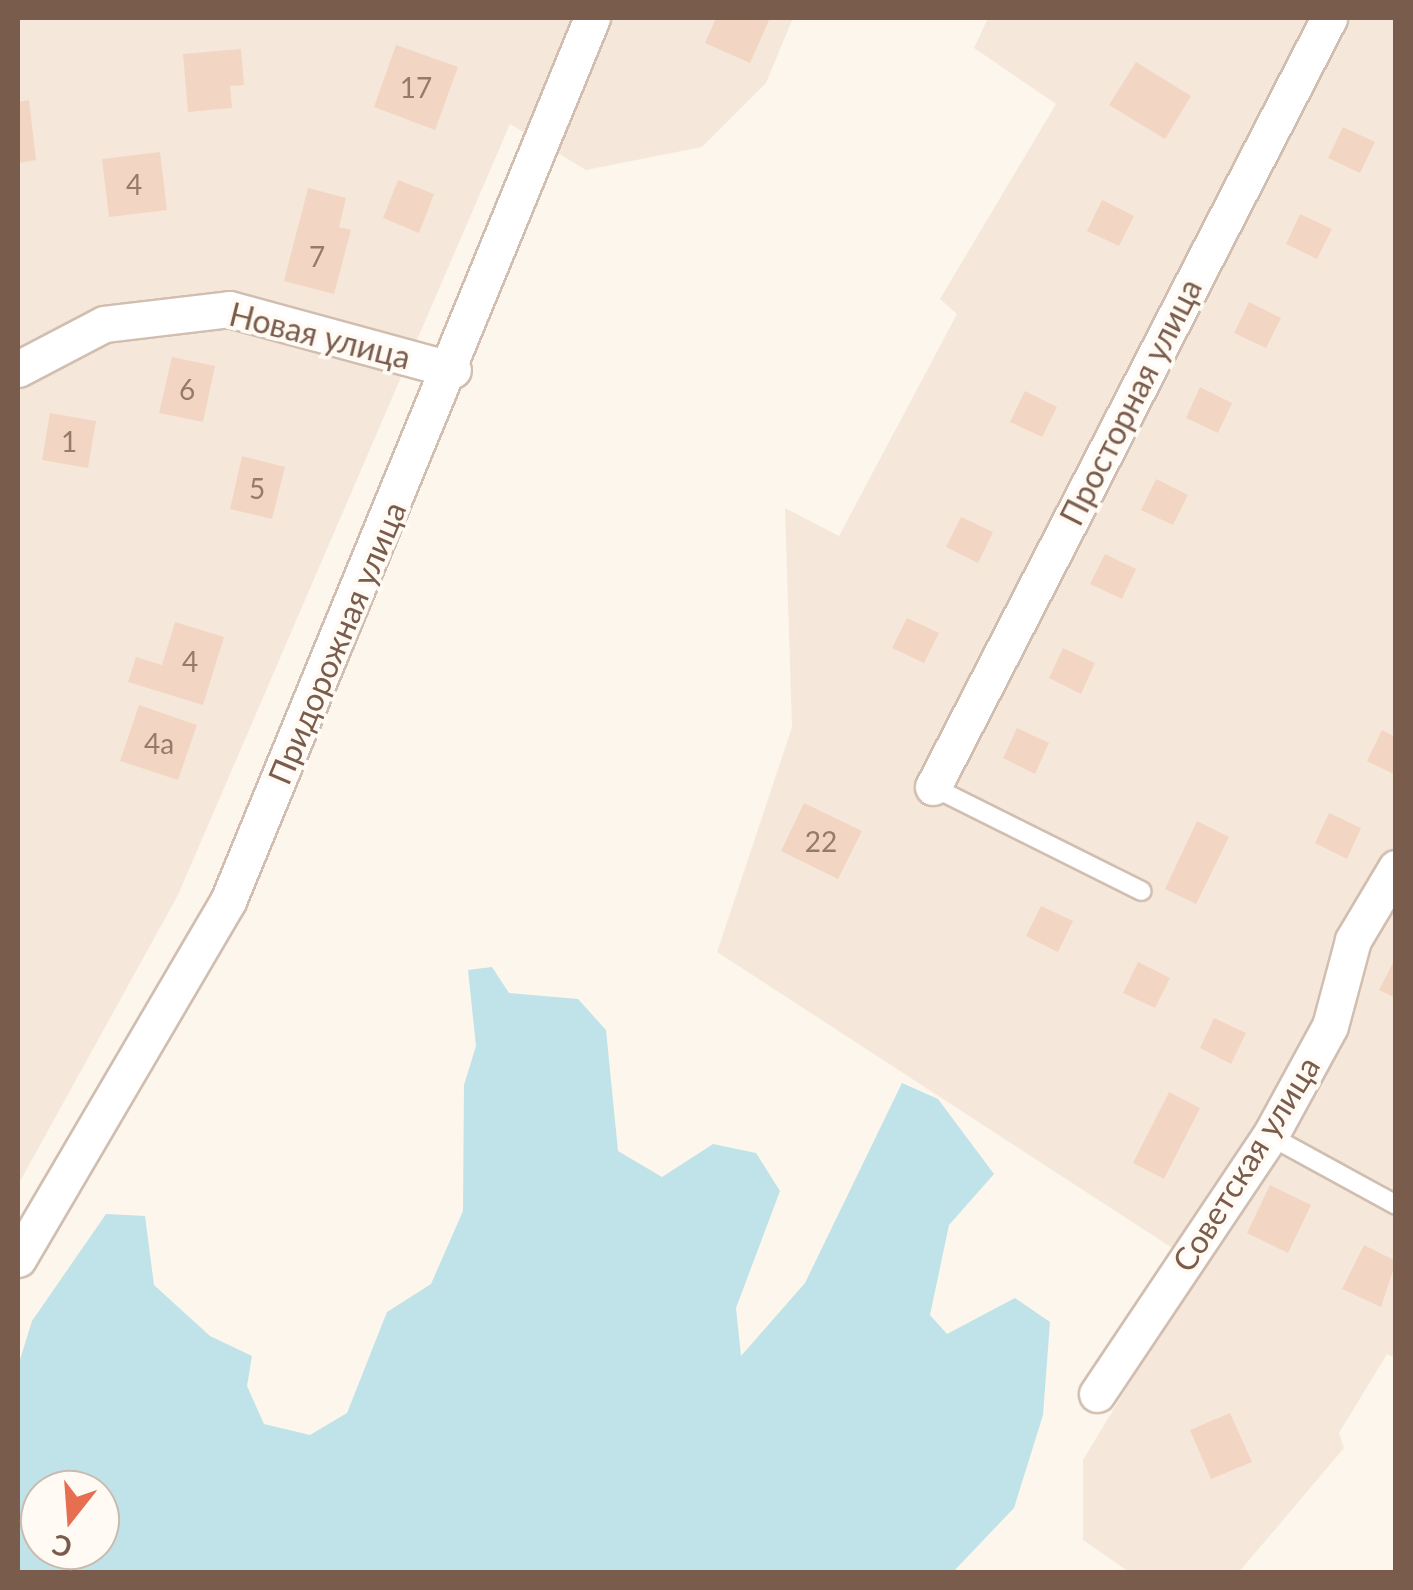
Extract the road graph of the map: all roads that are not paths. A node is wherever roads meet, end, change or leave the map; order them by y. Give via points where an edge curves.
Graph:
1 (592, 18) edge
2 (1330, 18) edge
3 (18, 369) edge
4 (453, 370) junction
5 (933, 787) joint
6 (1396, 868) edge
7 (1142, 891) dead end
8 (1270, 1136) junction
9 (1396, 1205) edge
10 (23, 1251) edge
11 (1097, 1394) dead end

1 - 4 street, Придорожная улица
2 - 5 street, Просторная улица
3 - 4 street, Новая улица via 104,324 229,309
4 - 10 street, Придорожная улица via 228,901
5 - 7 lane
6 - 8 street, Советская улица via 1353,940 1330,1026
8 - 9 lane
8 - 11 street, Советская улица

